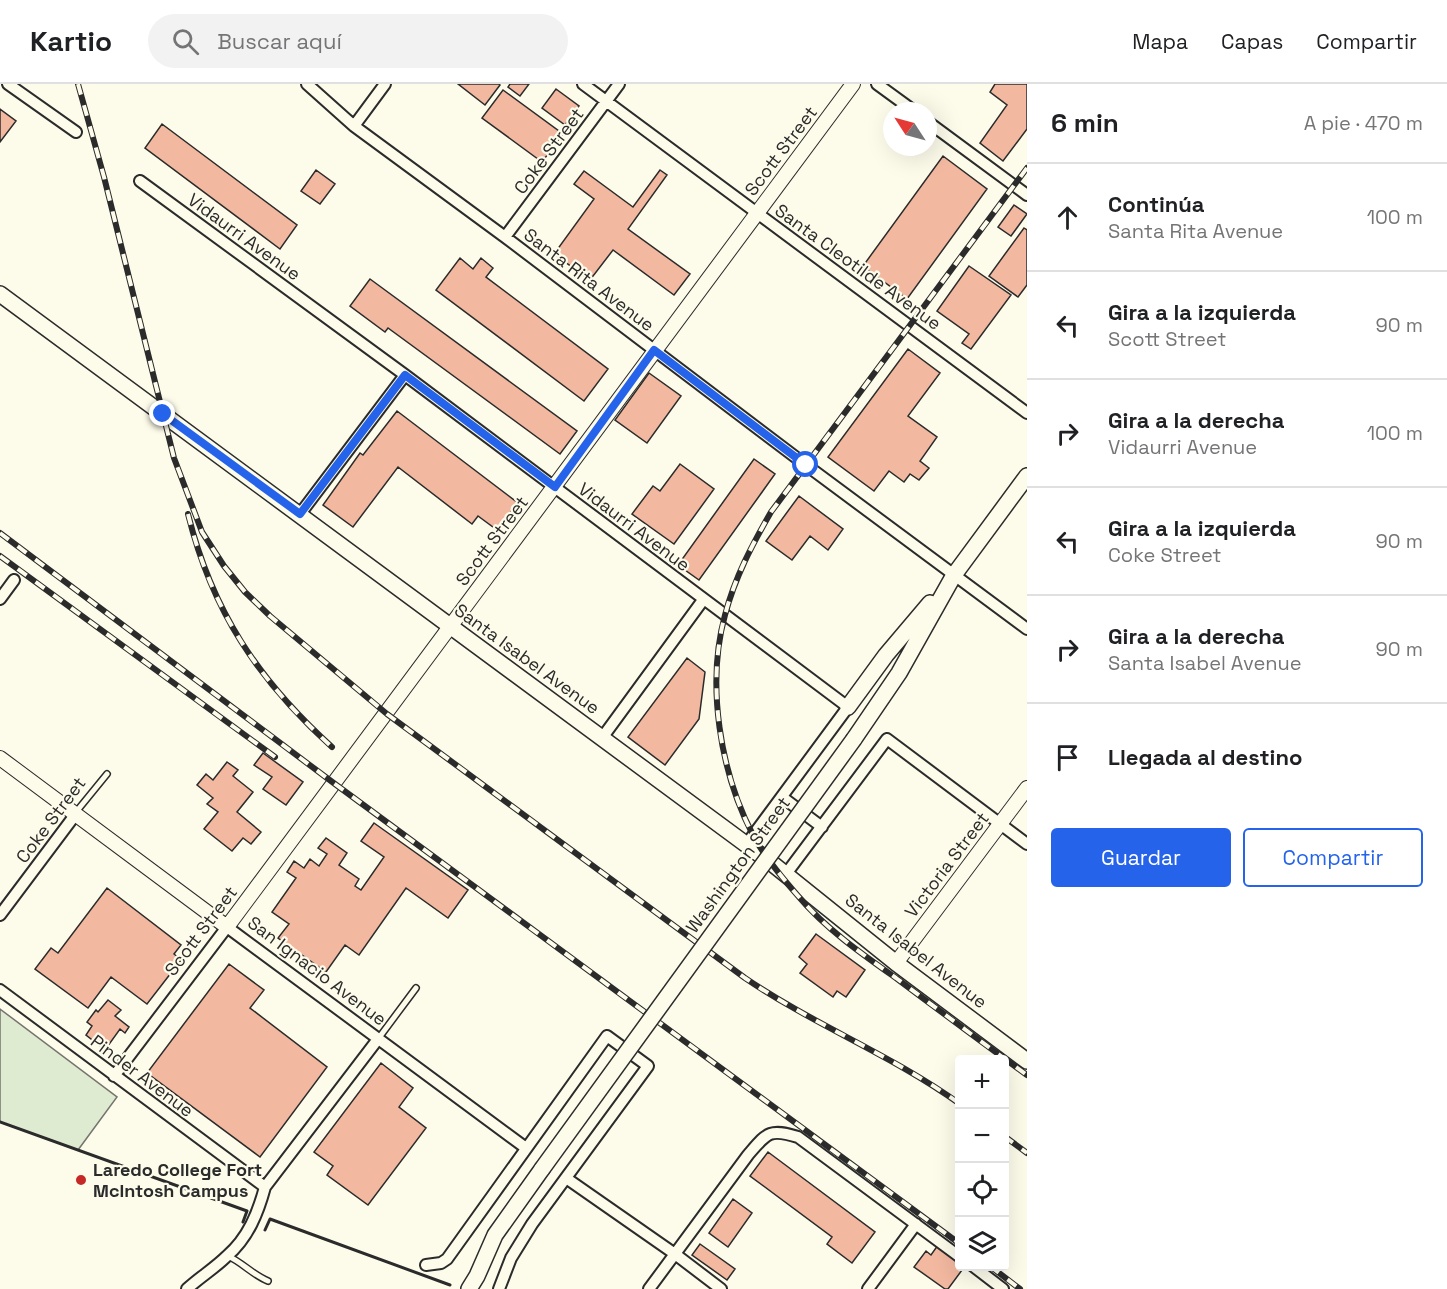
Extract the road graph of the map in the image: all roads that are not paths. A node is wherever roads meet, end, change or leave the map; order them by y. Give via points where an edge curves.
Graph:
1 (8, 84) edge
2 (307, 84) edge
3 (385, 84) edge
4 (583, 84) edge
5 (619, 84) edge
6 (853, 84) edge
7 (877, 84) edge
8 (606, 101) junction
9 (902, 102) edge
10 (354, 126) junction
11 (937, 129) edge
12 (75, 132) dead end
13 (140, 181) dead end
14 (1027, 195) edge
15 (757, 213) junction
16 (505, 237) junction
17 (0, 294) edge
18 (654, 350) junction
19 (405, 375) junction
20 (1027, 413) edge
21 (1027, 476) edge
22 (555, 487) junction
23 (300, 514) junction
24 (954, 575) junction
25 (14, 580) dead end
26 (0, 599) edge
27 (703, 600) junction
28 (451, 627) junction
29 (1027, 629) edge
30 (848, 707) junction
31 (602, 738) junction
32 (0, 759) edge
33 (107, 774) dead end
34 (1027, 788) edge
35 (782, 797) junction
36 (75, 814) junction
37 (1000, 824) junction
38 (822, 827) junction
39 (1027, 844) edge
40 (746, 845) junction
41 (786, 874) junction
42 (0, 915) edge
43 (227, 927) junction
44 (896, 963) junction
45 (416, 988) dead end
46 (0, 990) edge
47 (378, 1039) junction
48 (1027, 1060) edge
49 (114, 1076) junction
50 (526, 1148) junction
51 (566, 1178) junction
52 (265, 1187) junction
53 (916, 1224) junction
54 (955, 1253) edge
55 (675, 1254) junction
56 (228, 1256) junction
57 (426, 1265) dead end
58 (980, 1271) edge
59 (268, 1281) dead end
60 (475, 1285) edge
61 (187, 1289) edge
62 (499, 1289) edge
63 (650, 1289) edge
64 (721, 1289) edge
65 (868, 1289) edge
66 (1003, 1289) edge

1 - 12 street
2 - 10 street, Santa Rita Avenue
3 - 10 street
4 - 8 street, Santa Cleotilde Avenue
5 - 8 street, Coke Street
6 - 15 street, Scott Street
7 - 9 street
8 - 15 street, Santa Cleotilde Avenue
8 - 16 street, Coke Street
10 - 16 street, Santa Rita Avenue
11 - 14 street
13 - 19 street, Vidaurri Avenue
15 - 18 street, Scott Street
15 - 20 street, Santa Cleotilde Avenue
16 - 18 street, Santa Rita Avenue
17 - 23 main road, Santa Isabel Avenue
18 - 22 street, Scott Street
18 - 24 street, Santa Rita Avenue
19 - 22 street, Vidaurri Avenue
19 - 23 street
21 - 24 main road, Washington Street
22 - 27 street, Vidaurri Avenue
22 - 28 street, Scott Street
23 - 28 main road, Santa Isabel Avenue
24 - 29 street, Santa Rita Avenue
24 - 30 main road
24 - 60 main road, Washington Street, bridge via 899,673 854,739 495,1235
25 - 26 street
27 - 30 street, Vidaurri Avenue
27 - 31 street
28 - 31 main road, Santa Isabel Avenue
28 - 43 street, Scott Street
30 - 35 street, Washington Street
31 - 40 main road, Santa Isabel Avenue
32 - 36 street, San Ignacio Avenue
33 - 36 lane, Coke Street
34 - 37 street, Victoria Street
35 - 38 street
35 - 40 street, Washington Street
36 - 42 street, Coke Street
36 - 43 street, San Ignacio Avenue
37 - 38 street via 886,739
37 - 39 street
37 - 44 street, Victoria Street
38 - 41 street
40 - 41 main road, Santa Isabel Avenue
41 - 44 main road, Santa Isabel Avenue
43 - 47 street, San Ignacio Avenue
43 - 49 street, Scott Street
44 - 48 main road, Santa Isabel Avenue
45 - 47 lane
46 - 49 street, Pinder Avenue
47 - 50 street, San Ignacio Avenue
47 - 52 street
49 - 52 street, Pinder Avenue
50 - 51 street via 607,1036 648,1066
50 - 57 street via 447,1259
51 - 55 street
51 - 62 street via 511,1258
52 - 56 street via 252,1224
53 - 54 street
53 - 55 street via 798,1137 776,1131 764,1135
53 - 65 street
55 - 63 street
55 - 64 street
56 - 59 lane
56 - 61 street
58 - 66 street

